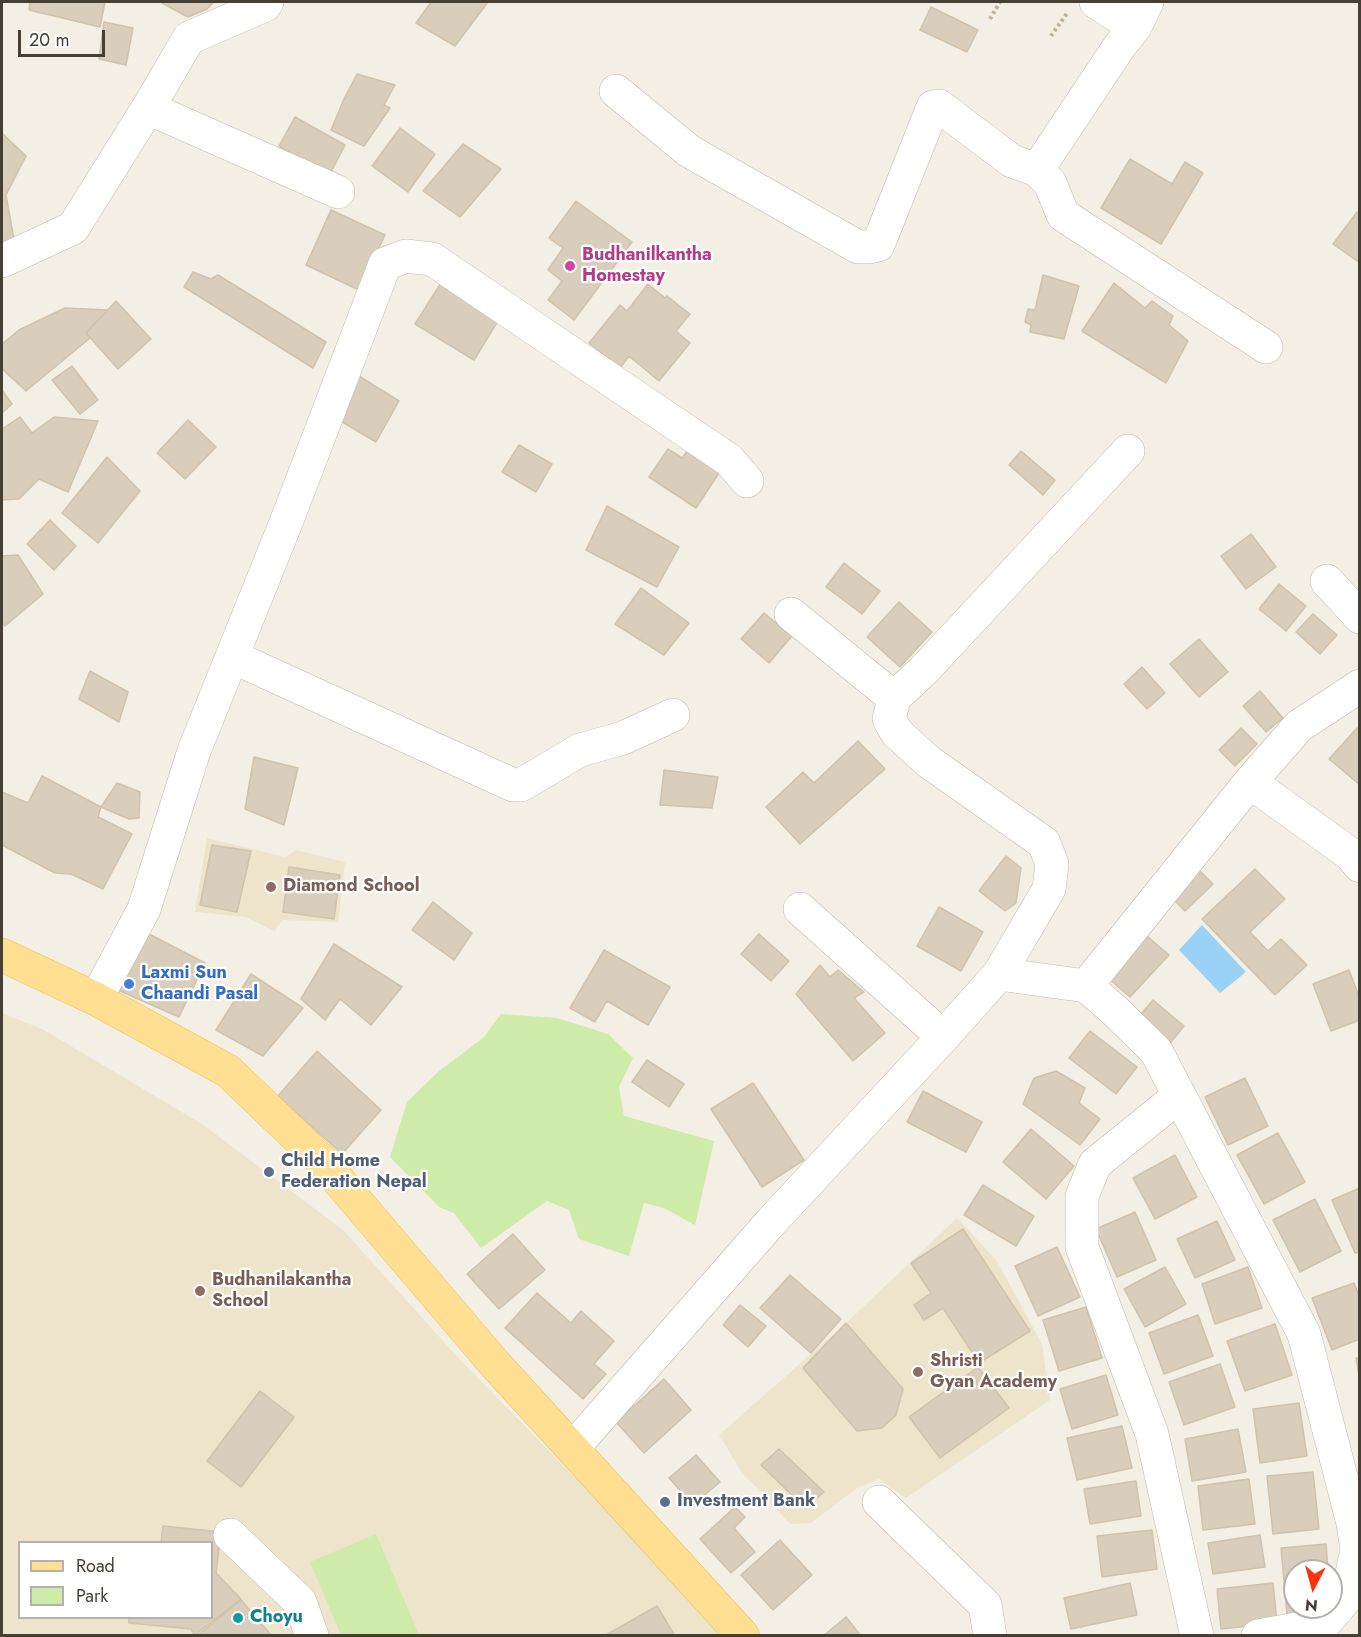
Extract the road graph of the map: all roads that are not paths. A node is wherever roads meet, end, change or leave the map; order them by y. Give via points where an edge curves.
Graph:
1 (267, 2) edge
2 (1082, 6) edge
3 (1141, 14) edge
4 (616, 91) dead end
5 (148, 108) junction
6 (1036, 170) junction
7 (338, 192) dead end
8 (2, 261) edge
9 (1266, 347) dead end
10 (1128, 451) dead end
11 (747, 481) dead end
12 (1327, 581) dead end
13 (791, 614) dead end
14 (1359, 617) edge
15 (233, 657) junction
16 (1359, 686) edge
17 (894, 698) junction
18 (673, 716) dead end
19 (1250, 782) junction
20 (1359, 866) edge
21 (800, 909) dead end
22 (2, 955) edge
23 (999, 974) junction
24 (1086, 986) junction
25 (96, 999) junction
26 (943, 1037) junction
27 (1179, 1096) junction
28 (573, 1448) junction
29 (879, 1502) dead end
30 (230, 1535) dead end
31 (734, 1631) edge
32 (312, 1635) edge
33 (990, 1635) edge
34 (1197, 1635) edge
35 (1258, 1635) edge

1 - 5 street via 189,38
2 - 3 street
3 - 6 street
4 - 6 street via 689,151 858,247 878,245 936,105 1012,161
5 - 7 street
5 - 8 street via 73,228
6 - 9 street via 1050,183 1063,215
10 - 17 street
11 - 15 street via 729,460 432,259 406,256 385,264
12 - 14 street
13 - 17 street
15 - 18 street via 513,785 521,785 580,750 623,738
15 - 25 street via 191,762 144,909
16 - 19 street via 1299,726
17 - 23 street via 889,719 897,733 929,762 1044,843 1052,864 1049,890
19 - 20 street via 1350,854
19 - 24 street
21 - 26 street
22 - 25 main road
23 - 24 street
23 - 26 street
24 - 27 street via 1156,1051
25 - 28 main road via 228,1071 322,1161
26 - 28 street via 771,1222
27 - 34 street via 1095,1164 1082,1196 1082,1247 1152,1434
27 - 35 street via 1304,1334 1357,1550 1347,1597 1324,1624
28 - 31 main road
29 - 33 street via 985,1605
30 - 32 street via 300,1602

